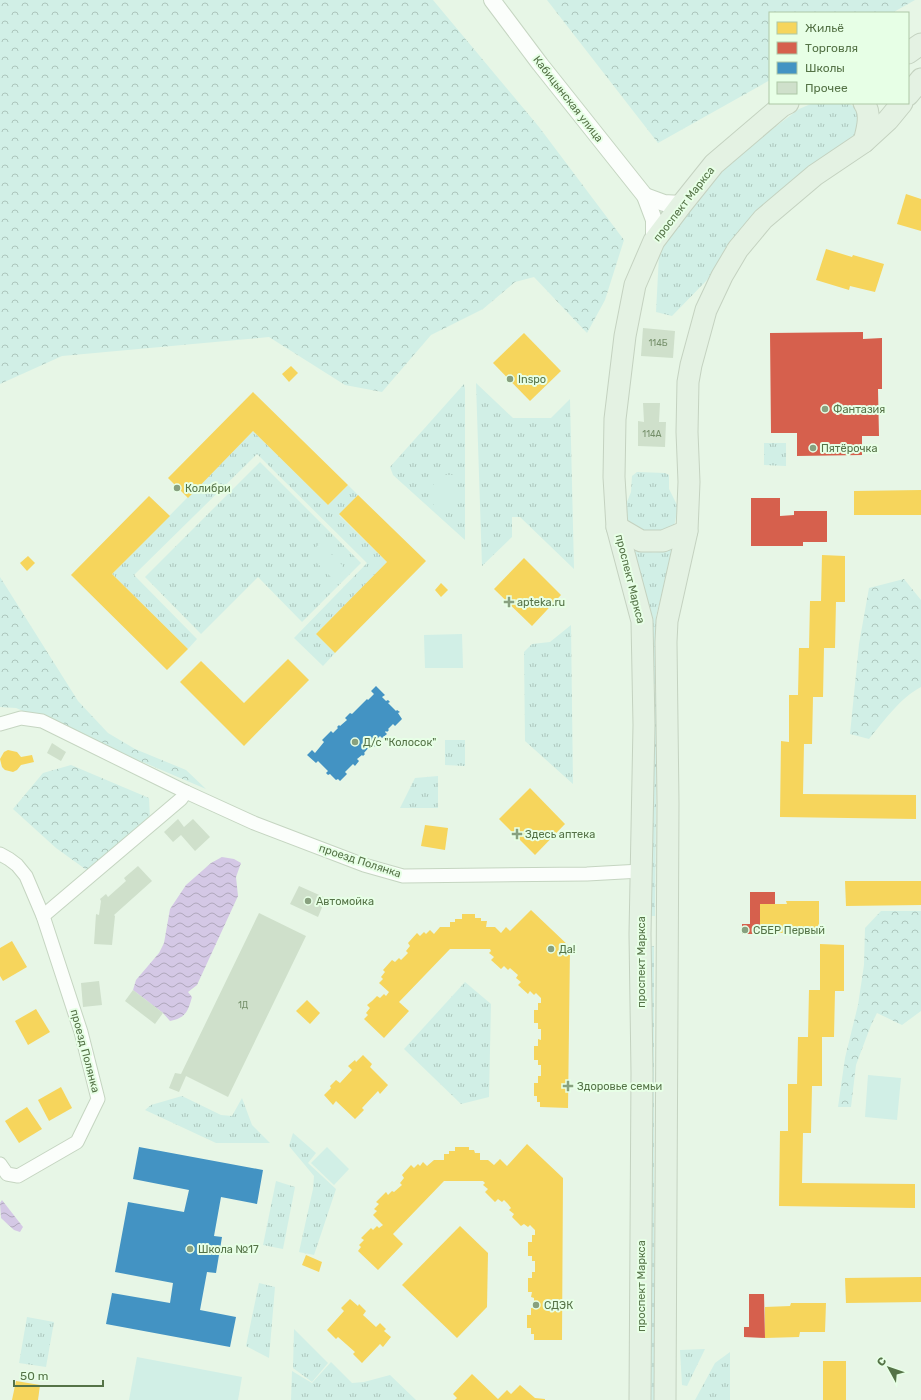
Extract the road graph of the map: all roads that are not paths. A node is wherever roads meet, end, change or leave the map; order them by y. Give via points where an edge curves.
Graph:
1 (492, 0) edge
2 (921, 44) edge
3 (909, 52) edge
4 (921, 79) edge
5 (909, 94) edge
6 (786, 104) edge
7 (865, 104) edge
8 (901, 104) edge
9 (864, 142) junction
10 (645, 196) junction
11 (682, 204) junction
12 (654, 241) junction
13 (617, 527) junction
14 (688, 531) junction
15 (0, 724) edge
16 (186, 792) junction
17 (0, 854) edge
18 (641, 871) junction
19 (43, 916) junction
20 (667, 933) junction
21 (640, 934) junction
22 (0, 1164) edge
23 (642, 1182) junction
24 (666, 1183) junction
25 (640, 1400) edge
26 (665, 1400) edge

1 - 10 street, Кабицынская улица
2 - 3 main road
4 - 5 main road
6 - 11 main road, проспект Маркса via 714,164
7 - 9 main road via 869,121
8 - 9 main road
9 - 14 main road via 815,175 763,219 738,249 706,310 690,365 688,382
10 - 11 street via 664,203
10 - 12 street via 654,220
11 - 12 main road, проспект Маркса
12 - 13 main road, проспект Маркса via 635,285 625,336 615,419 614,477
13 - 14 main road, проспект Маркса via 641,541 663,541
13 - 18 main road, проспект Маркса via 642,620 644,763
14 - 20 main road via 666,628
15 - 16 street, проезд Полянка via 21,718 42,721
16 - 18 street, проезд Полянка via 311,845 403,876
16 - 19 street via 135,839
17 - 19 street, проезд Полянка via 10,859 26,876
18 - 21 main road, проспект Маркса
19 - 22 street, проезд Полянка via 81,1032 98,1099 76,1142 18,1176 8,1174
20 - 21 main road
20 - 24 main road
21 - 23 main road, проспект Маркса
23 - 24 main road
23 - 25 main road, проспект Маркса
24 - 26 main road

